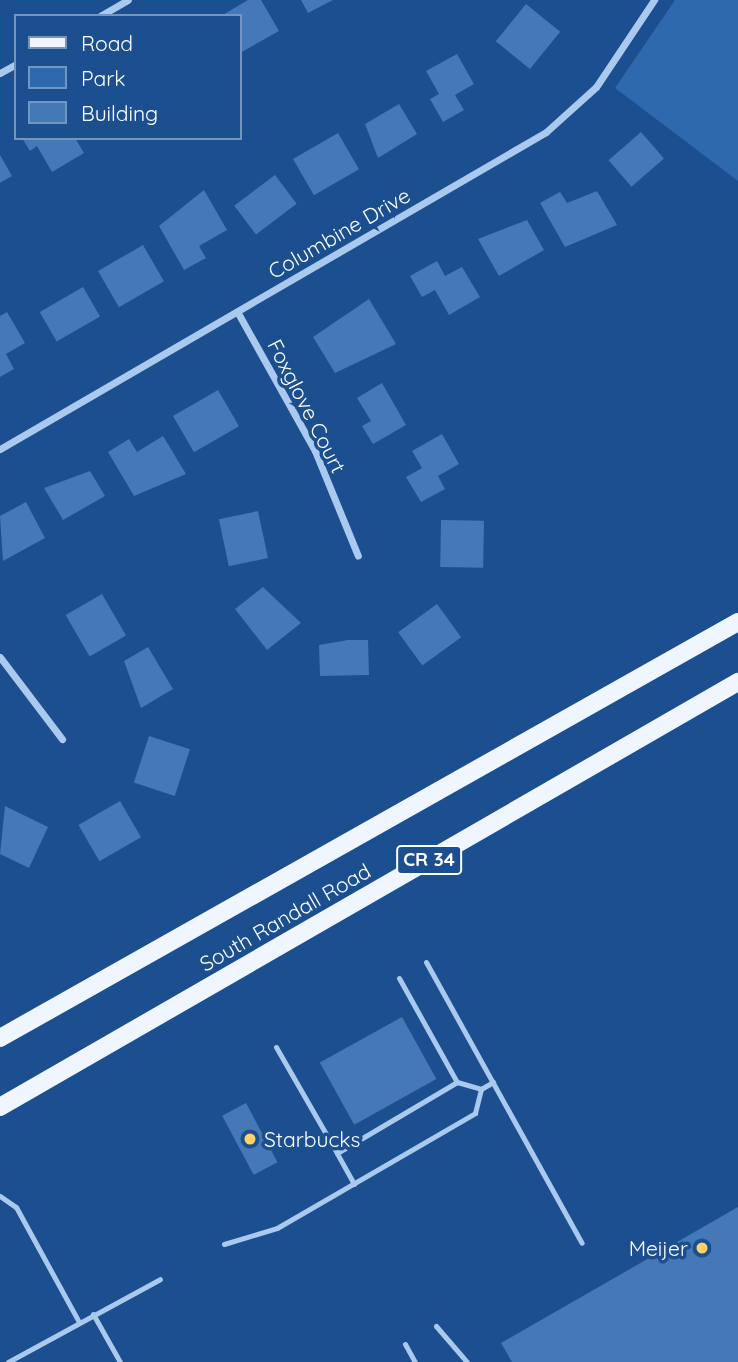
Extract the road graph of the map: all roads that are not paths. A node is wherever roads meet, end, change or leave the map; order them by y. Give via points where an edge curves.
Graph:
1 (128, 0) edge
2 (654, 0) edge
3 (104, 14) edge
4 (238, 313) junction
5 (0, 449) edge
6 (358, 556) dead end
7 (738, 622) edge
8 (0, 657) edge
9 (738, 682) edge
10 (62, 738) dead end
11 (426, 962) dead end
12 (399, 978) dead end
13 (0, 1038) edge
14 (276, 1047) dead end
15 (457, 1082) junction
16 (493, 1082) junction
17 (481, 1089) junction
18 (0, 1107) edge
19 (337, 1153) junction
20 (354, 1184) junction
21 (0, 1196) edge
22 (582, 1242) dead end
23 (224, 1244) dead end
24 (160, 1279) dead end
25 (93, 1314) junction
26 (79, 1322) junction
27 (436, 1326) dead end
28 (405, 1344) dead end
29 (8, 1362) edge
30 (120, 1362) edge
31 (415, 1362) edge
32 (467, 1362) edge

1 - 3 street
2 - 4 street, Columbine Drive via 596,87 546,132
4 - 5 street, Columbine Drive
4 - 6 street, Foxglove Court via 315,451
7 - 13 main road, South Randall Road / CR 34
8 - 10 street
9 - 18 main road, South Randall Road / CR 34
11 - 16 lane
12 - 15 lane
14 - 19 lane
15 - 17 lane
15 - 19 lane
16 - 17 lane
16 - 22 lane
17 - 20 lane via 475,1113
19 - 20 lane
20 - 23 lane via 277,1228
21 - 26 lane via 16,1207
24 - 25 lane
25 - 26 lane
25 - 30 lane
26 - 29 lane
27 - 32 lane
28 - 31 lane

